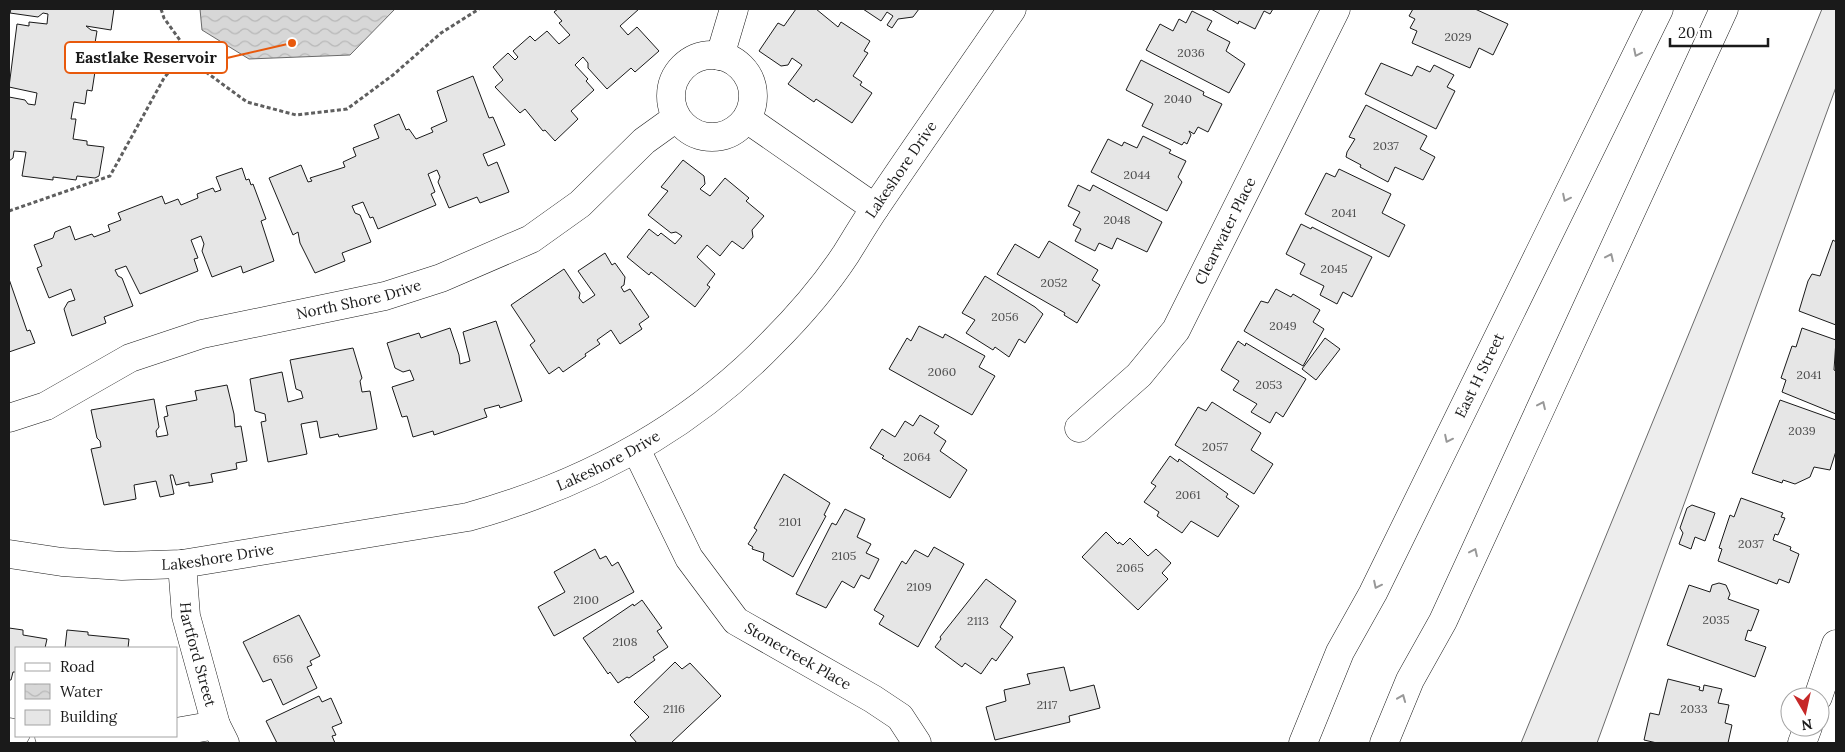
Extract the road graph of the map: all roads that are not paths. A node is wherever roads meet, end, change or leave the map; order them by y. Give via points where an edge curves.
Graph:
1 (734, 9) edge
2 (1012, 9) edge
3 (1336, 9) edge
4 (1659, 9) edge
5 (1724, 9) edge
6 (720, 56) junction
7 (676, 118) junction
8 (747, 119) junction
9 (875, 208) junction
10 (9, 418) edge
11 (1079, 428) dead end
12 (636, 449) junction
13 (9, 554) edge
14 (182, 564) junction
15 (1836, 644) edge
16 (1821, 687) edge
17 (178, 732) edge
18 (220, 734) edge
19 (63, 737) edge
20 (145, 737) edge
21 (917, 743) edge
22 (1304, 743) edge
23 (1384, 743) edge

1 - 6 street
2 - 9 street, Lakeshore Drive
3 - 11 street, Clearwater Place via 1176,330 1139,375
4 -> 22 street, East H Street via 1373,593 1340,652
23 -> 5 street via 1410,680 1443,621
6 - 7 street via 694,59 683,66 674,78 671,105
6 - 8 street via 738,65 751,80 754,93
7 - 8 street via 685,129 711,138 725,136
7 - 10 street, North Shore Drive via 644,141 580,204 531,239 441,278 384,296 202,334 130,358 46,406
8 - 9 street
9 - 12 street, Lakeshore Drive via 845,256 772,344 685,418
12 - 14 street, Lakeshore Drive via 555,488 468,517
12 - 21 street, Stonecreek Place via 689,558 736,621 873,698 900,717
13 - 14 street, Lakeshore Drive via 122,566
14 - 18 street, Hartford Street via 186,616
15 - 16 street
17 - 18 street
19 - 20 street via 104,740

